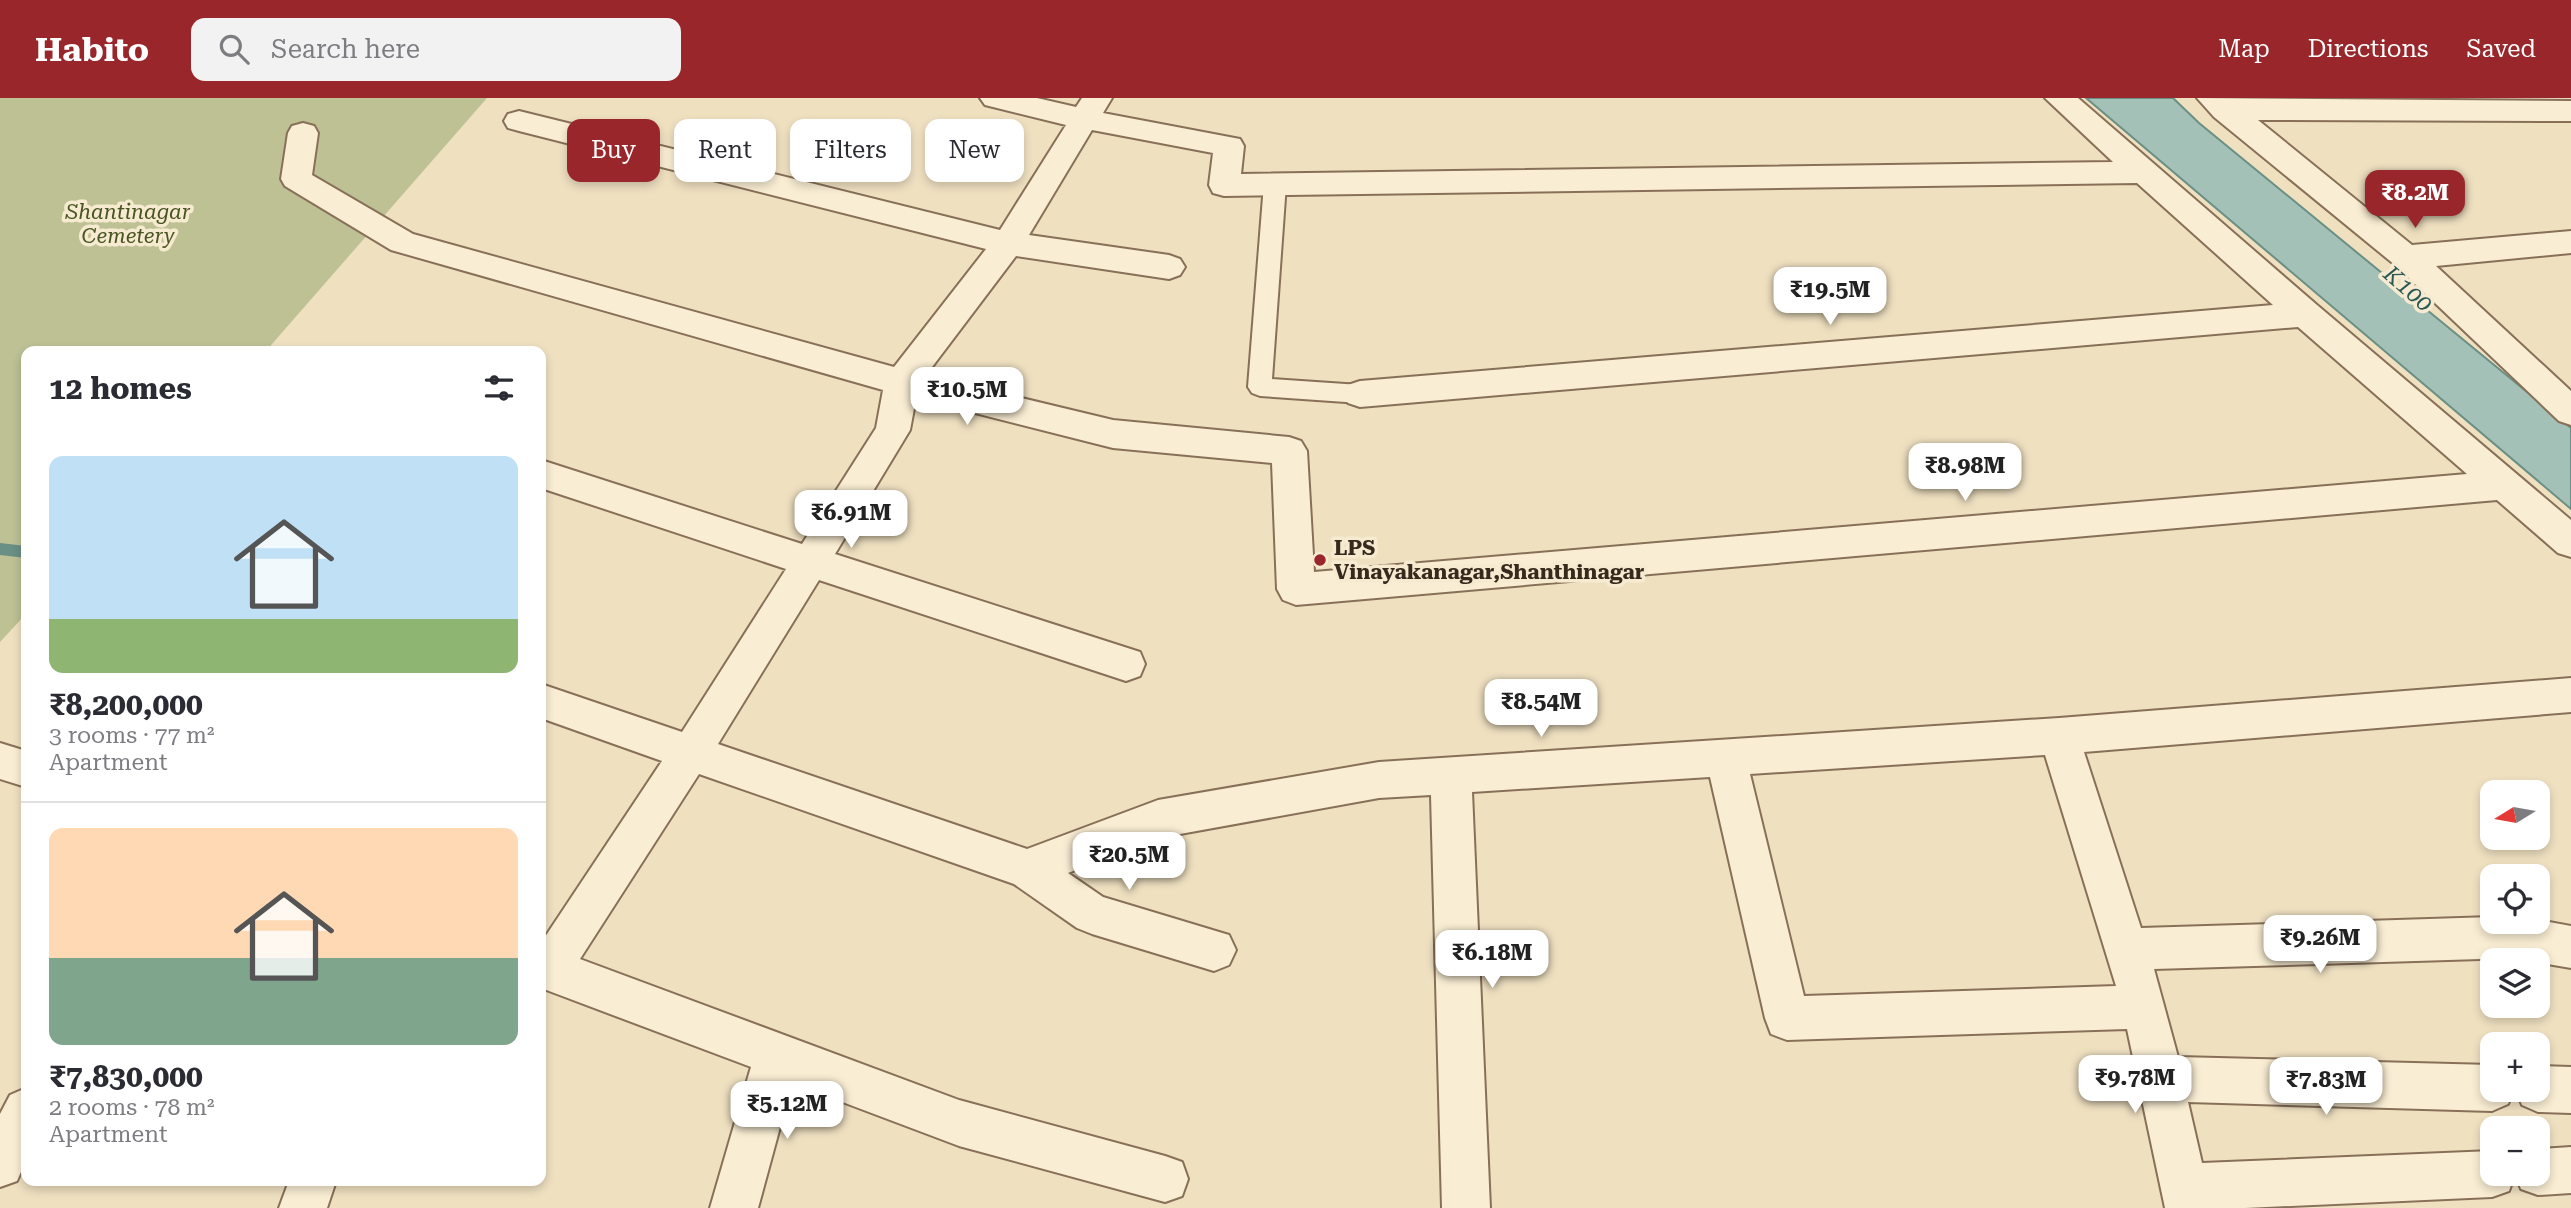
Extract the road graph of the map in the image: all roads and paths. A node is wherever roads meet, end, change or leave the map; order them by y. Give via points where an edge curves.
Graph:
1 (995, 98) edge
2 (2060, 98) edge
3 (2219, 104) edge
4 (1091, 109) edge
5 (2571, 111) edge
6 (519, 121) dead end
7 (303, 133) dead end
8 (2146, 172) junction
9 (1275, 184) junction
10 (2571, 242) edge
11 (1008, 243) junction
12 (2406, 257) junction
13 (1169, 267) dead end
14 (2305, 314) junction
15 (902, 382) junction
16 (1360, 394) joint
17 (2571, 412) edge
18 (546, 476) edge
19 (2503, 485) junction
20 (2571, 542) edge
21 (810, 562) junction
22 (1125, 664) dead end
23 (2571, 695) edge
24 (546, 703) edge
25 (2059, 736) junction
26 (691, 752) junction
27 (1726, 757) junction
28 (0, 761) edge
29 (21, 767) edge
30 (1451, 776) junction
31 (1027, 869) junction
32 (2571, 947) edge
33 (2126, 949) junction
34 (1214, 950) dead end
35 (546, 965) edge
36 (546, 969) edge
37 (2144, 1007) junction
38 (777, 1055) junction
39 (2161, 1079) junction
40 (2480, 1088) edge
41 (2550, 1089) edge
42 (2571, 1090) edge
43 (21, 1121) edge
44 (0, 1164) edge
45 (2571, 1170) edge
46 (2550, 1171) edge
47 (2480, 1175) edge
48 (1165, 1179) dead end
49 (311, 1186) edge
50 (2187, 1198) edge
51 (303, 1208) edge
52 (734, 1208) edge
53 (1466, 1208) edge

1 - 4 street
2 - 8 street
3 - 5 street
3 - 12 street
4 - 9 street via 1229,146 1224,185
4 - 11 street
6 - 11 street
7 - 15 street via 296,178 402,242
8 - 9 street
8 - 14 street
9 - 16 lane via 1260,387
10 - 12 street
11 - 13 street
11 - 15 street
12 - 17 street
14 - 16 street
14 - 19 street
15 - 19 street via 1114,434 1289,451 1296,589
15 - 21 street via 893,430
18 - 21 street
19 - 20 street
21 - 22 street
21 - 26 street
23 - 25 street
24 - 26 street
25 - 27 street
25 - 33 street
26 - 31 street
26 - 35 street
27 - 30 street
27 - 37 street via 1787,1017
28 - 29 street
30 - 31 street via 1379,780 1158,819
30 - 53 street
31 - 34 street via 1093,914
32 - 33 street via 2513,937
33 - 37 street
36 - 38 street
37 - 39 street
38 - 48 street via 958,1123
38 - 52 street
39 - 40 street
39 - 50 street
41 - 42 street
43 - 44 street
45 - 46 street
47 - 50 street
49 - 51 street

